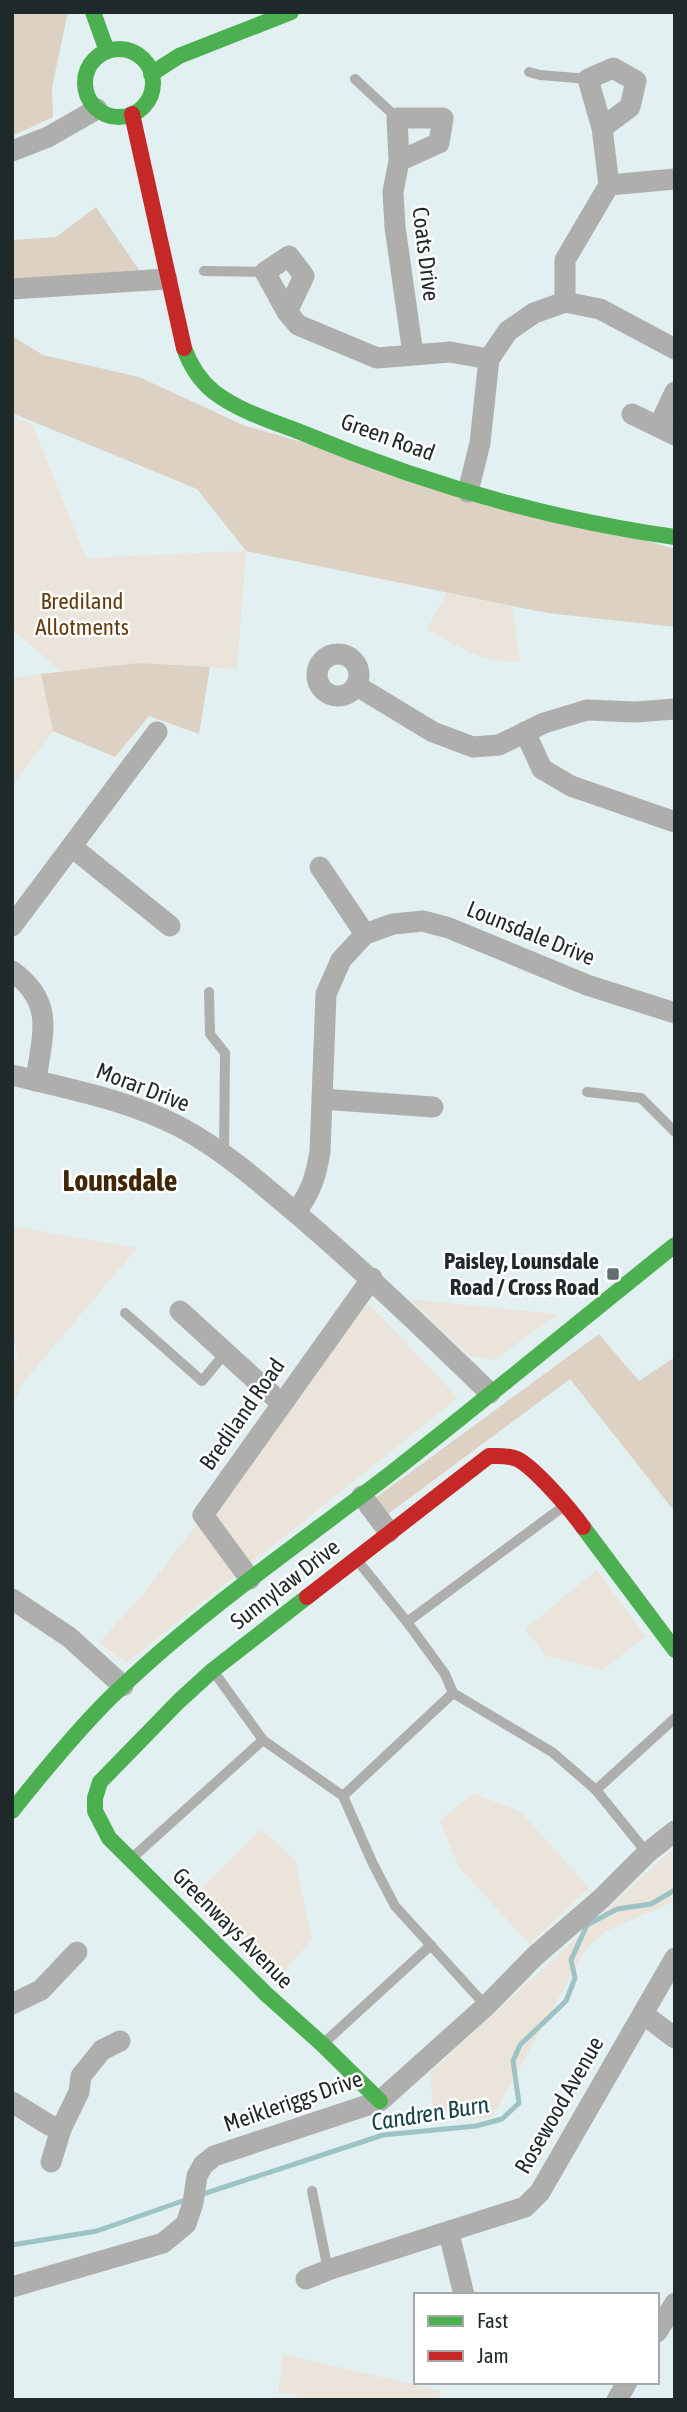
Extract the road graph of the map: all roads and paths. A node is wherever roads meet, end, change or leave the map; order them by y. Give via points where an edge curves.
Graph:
1 (93, 12) edge
2 (291, 12) edge
3 (107, 51) junction
4 (529, 72) dead end
5 (151, 74) junction
6 (355, 79) dead end
7 (588, 79) junction
8 (97, 109) junction
9 (132, 114) junction
10 (397, 118) junction
11 (602, 128) junction
12 (12, 150) edge
13 (400, 161) junction
14 (675, 179) edge
15 (609, 185) junction
16 (204, 271) dead end
17 (265, 272) junction
18 (167, 279) junction
19 (12, 289) edge
20 (565, 302) junction
21 (287, 312) junction
22 (675, 349) edge
23 (413, 354) junction
24 (489, 359) junction
25 (675, 392) edge
26 (632, 414) dead end
27 (667, 430) edge
28 (468, 492) junction
29 (675, 537) edge
30 (357, 686) dead end
31 (675, 709) edge
32 (157, 732) dead end
33 (525, 732) junction
34 (675, 822) edge
35 (72, 847) junction
36 (320, 867) dead end
37 (12, 926) edge
38 (170, 926) dead end
39 (365, 934) junction
40 (12, 971) edge
41 (209, 992) dead end
42 (675, 1013) edge
43 (12, 1075) edge
44 (36, 1081) junction
45 (587, 1092) dead end
46 (322, 1099) junction
47 (433, 1107) dead end
48 (675, 1132) edge
49 (224, 1154) junction
50 (295, 1212) junction
51 (668, 1250) edge
52 (675, 1268) edge
53 (372, 1279) junction
54 (180, 1311) dead end
55 (125, 1313) dead end
56 (226, 1352) junction
57 (490, 1393) junction
58 (281, 1403) junction
59 (362, 1496) junction
60 (567, 1505) junction
61 (389, 1532) junction
62 (355, 1558) junction
63 (250, 1579) junction
64 (12, 1599) edge
65 (407, 1622) junction
66 (675, 1650) edge
67 (213, 1670) junction
68 (122, 1686) junction
69 (453, 1693) junction
70 (675, 1718) edge
71 (262, 1740) junction
72 (107, 1773) joint
73 (596, 1790) junction
74 (343, 1796) junction
75 (12, 1811) edge
76 (675, 1830) edge
77 (647, 1853) junction
78 (131, 1858) junction
79 (431, 1945) junction
80 (77, 1952) dead end
81 (675, 1958) edge
82 (12, 2004) edge
83 (486, 2006) junction
84 (643, 2014) junction
85 (675, 2038) edge
86 (120, 2041) dead end
87 (322, 2044) junction
88 (380, 2101) junction
89 (12, 2102) edge
90 (61, 2129) junction
91 (51, 2162) dead end
92 (312, 2191) dead end
93 (449, 2233) junction
94 (328, 2270) junction
95 (306, 2280) dead end
96 (12, 2287) edge
97 (464, 2293) edge
98 (675, 2303) edge
99 (659, 2329) edge
100 (626, 2384) edge
101 (617, 2400) edge

1 - 3 street
2 - 5 street via 179,56
3 - 5 street via 139,56
3 - 8 street via 86,72 86,92
4 - 7 lane
5 - 9 street via 147,102
6 - 10 lane
7 - 11 street
7 - 11 street via 613,68 636,81 630,107
8 - 9 street via 114,117
8 - 12 street via 48,137
9 - 18 street, Green Road
10 - 13 street, Coats Drive
10 - 13 street via 443,118 439,143
11 - 15 street
13 - 23 street, Coats Drive via 393,192 394,216
14 - 15 street
15 - 20 street via 565,260
16 - 17 lane
17 - 21 street
17 - 21 street via 289,257 304,276
18 - 19 street
18 - 28 street, Green Road via 183,347 193,370 209,389 331,446
20 - 22 street via 600,309
20 - 24 street via 534,313 508,331
21 - 23 street via 298,325 377,358
23 - 24 street via 450,352
24 - 28 street via 480,443
25 - 27 street
26 - 27 street
28 - 29 street, Green Road via 617,530
30 - 33 street via 433,732 473,747 499,745
31 - 33 street via 587,710
32 - 35 street
33 - 34 street via 542,769 571,786
35 - 37 street
35 - 38 street
36 - 39 street
39 - 42 street, Lounsdale Drive via 423,921 587,985
39 - 46 street via 341,960 326,994
40 - 44 street via 24,979 44,1017
41 - 49 lane via 210,1034 225,1053
43 - 44 street, Morar Drive
44 - 49 street, Morar Drive via 145,1111
45 - 48 lane via 641,1098
46 - 47 street
46 - 50 street via 316,1177
49 - 50 street, Morar Drive
50 - 53 street
51 - 52 street
51 - 57 street
53 - 57 street
53 - 58 street, Brediland Road
54 - 56 street
55 - 56 lane via 202,1381
56 - 58 street
57 - 59 street
58 - 63 street, Brediland Road via 202,1515
59 - 61 street
59 - 63 street
60 - 61 street, Sunnylaw Drive via 519,1460 489,1456
60 - 65 lane
60 - 66 street
61 - 62 street, Sunnylaw Drive
62 - 65 lane
62 - 67 street, Sunnylaw Drive
63 - 68 street
64 - 68 street via 69,1637
65 - 69 lane via 445,1674
67 - 71 lane
67 - 72 street, Sunnylaw Drive
68 - 75 street
69 - 73 lane via 552,1752
69 - 74 lane
70 - 73 lane
71 - 74 lane
71 - 78 lane
72 - 78 street, Greenways Avenue via 95,1791 94,1814 109,1838
73 - 77 lane
74 - 79 lane via 395,1906
76 - 77 street, Meikleriggs Drive
77 - 83 street, Meikleriggs Drive
78 - 87 street, Greenways Avenue
79 - 83 lane
79 - 87 lane
80 - 82 street via 41,1990
81 - 84 street, Rosewood Avenue
83 - 88 street, Meikleriggs Drive
84 - 85 street
84 - 93 street, Rosewood Avenue via 540,2192 525,2207
86 - 90 street via 102,2050 81,2076 79,2092
87 - 88 street, Greenways Avenue
88 - 96 street, Meikleriggs Drive via 214,2156 197,2176 186,2224 163,2243
89 - 90 street
90 - 91 street
92 - 94 lane
93 - 94 street, Rosewood Avenue
93 - 97 street
94 - 95 street, Rosewood Avenue
98 - 99 street
100 - 101 street

